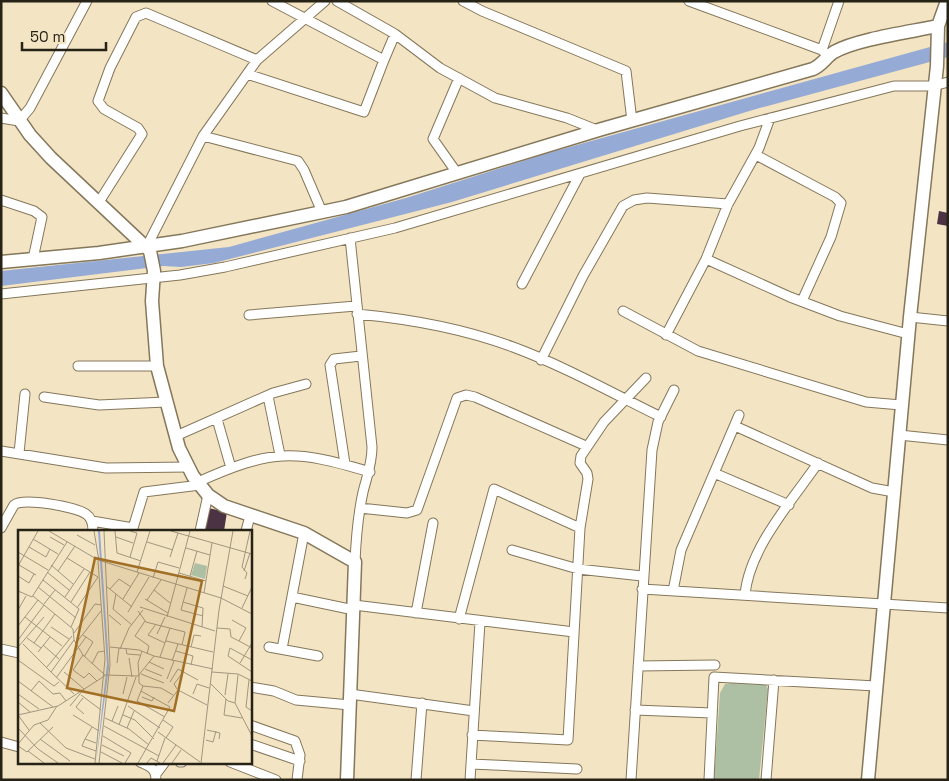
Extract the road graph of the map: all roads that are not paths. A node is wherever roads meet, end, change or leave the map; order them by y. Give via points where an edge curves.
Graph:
1 (87, 1) edge
2 (272, 1) edge
3 (325, 1) edge
4 (337, 1) edge
5 (463, 1) edge
6 (689, 1) edge
7 (840, 1) edge
8 (946, 1) edge
9 (305, 20) junction
10 (395, 34) junction
11 (939, 34) edge
12 (825, 53) junction
13 (257, 60) junction
14 (384, 60) junction
15 (247, 74) junction
16 (459, 78) junction
17 (948, 82) edge
18 (933, 86) junction
19 (1, 93) edge
20 (1, 118) edge
21 (770, 118) junction
22 (632, 120) junction
23 (20, 121) junction
24 (596, 130) junction
25 (204, 136) junction
26 (756, 155) junction
27 (456, 173) junction
28 (580, 174) junction
29 (1, 200) edge
30 (99, 202) junction
31 (728, 204) junction
32 (322, 212) junction
33 (350, 238) junction
34 (148, 248) junction
35 (33, 259) junction
36 (706, 259) junction
37 (1, 262) edge
38 (154, 274) junction
39 (522, 284) dead end
40 (1, 294) edge
41 (802, 301) junction
42 (356, 310) junction
43 (624, 311) dead end
44 (249, 315) dead end
45 (910, 317) junction
46 (948, 321) edge
47 (908, 334) junction
48 (666, 335) junction
49 (361, 356) junction
50 (541, 360) junction
51 (78, 366) dead end
52 (157, 366) junction
53 (646, 378) dead end
54 (306, 384) dead end
55 (674, 390) dead end
56 (25, 394) dead end
57 (268, 396) junction
58 (44, 397) dead end
59 (625, 399) junction
60 (166, 402) junction
61 (901, 405) junction
62 (739, 415) dead end
63 (661, 417) junction
64 (217, 419) junction
65 (735, 426) junction
66 (899, 435) junction
67 (176, 436) junction
68 (948, 440) edge
69 (586, 446) junction
70 (1, 451) edge
71 (19, 453) junction
72 (280, 455) junction
73 (818, 462) junction
74 (345, 464) junction
75 (188, 467) junction
76 (232, 468) junction
77 (370, 472) junction
78 (714, 473) junction
79 (199, 483) junction
80 (894, 492) junction
81 (208, 495) junction
82 (789, 505) junction
83 (360, 508) junction
84 (250, 516) junction
85 (92, 521) junction
86 (433, 523) dead end
87 (1, 528) edge
88 (580, 528) junction
89 (93, 530) edge
90 (133, 530) edge
91 (200, 530) edge
92 (246, 530) edge
93 (304, 533) junction
94 (512, 550) dead end
95 (355, 562) junction
96 (578, 569) junction
97 (642, 576) junction
98 (642, 589) junction
99 (673, 591) junction
100 (745, 595) junction
101 (292, 597) junction
102 (885, 603) junction
103 (354, 607) junction
104 (948, 608) edge
105 (416, 613) junction
106 (459, 619) junction
107 (480, 622) junction
108 (574, 632) junction
109 (269, 646) dead end
110 (1, 649) edge
111 (282, 649) junction
112 (18, 653) edge
113 (318, 656) dead end
114 (715, 665) dead end
115 (638, 666) junction
116 (774, 680) junction
117 (876, 686) junction
118 (251, 687) edge
119 (350, 700) junction
120 (422, 703) junction
121 (635, 710) junction
122 (474, 711) junction
123 (712, 713) junction
124 (251, 725) edge
125 (472, 735) junction
126 (1, 742) edge
127 (251, 744) edge
128 (18, 747) edge
129 (300, 760) junction
130 (144, 764) edge
131 (165, 764) edge
132 (235, 764) edge
133 (471, 764) junction
134 (577, 769) dead end
135 (156, 777) edge
136 (276, 780) edge
137 (297, 780) edge
138 (347, 780) edge
139 (416, 780) edge
140 (470, 780) edge
141 (630, 780) edge
142 (709, 780) edge
143 (766, 780) edge
144 (868, 780) edge

1 - 23 street
2 - 9 street
3 - 9 street
4 - 10 street
5 - 22 street via 626,71
6 - 12 street
7 - 12 street
8 - 11 street
9 - 13 street
9 - 14 street
10 - 14 street
10 - 16 street via 440,68
11 - 12 street via 854,45
11 - 18 street
12 - 22 street via 822,65 813,69
13 - 15 street
13 - 30 street via 146,14 136,17 110,68 98,101 104,109 140,130 141,136
14 - 15 street via 364,112
15 - 25 street
16 - 24 street via 495,98 568,118
16 - 27 street via 433,139
17 - 18 street
18 - 21 street via 894,86
18 - 45 street
19 - 23 street
20 - 23 street
21 - 26 street
21 - 28 street
22 - 24 street
23 - 30 street via 51,158
24 - 27 street
25 - 32 street via 298,161
25 - 34 street
26 - 31 street
26 - 41 street via 841,203 831,237
27 - 32 street
28 - 33 street
28 - 39 street
29 - 35 street via 42,217
30 - 34 street
31 - 36 street
31 - 50 street via 647,198 622,206
32 - 34 street
33 - 38 street via 225,267
33 - 42 street
34 - 35 street
34 - 38 street
35 - 37 street
36 - 41 street
36 - 48 street
38 - 40 street
38 - 52 street via 152,300
41 - 47 street via 840,316
42 - 44 street
42 - 49 street
42 - 50 street via 455,329 513,347
43 - 48 street
45 - 46 street
45 - 47 street
47 - 61 street
48 - 61 street via 698,350 816,388 866,402
49 - 74 street via 334,359 330,365
49 - 77 street via 372,447
50 - 59 street
51 - 52 street
52 - 60 street
53 - 59 street
54 - 57 street
55 - 63 street
56 - 71 street
57 - 64 street
57 - 72 street
58 - 60 street via 99,404
59 - 63 street
59 - 69 street
60 - 67 street
61 - 66 street
62 - 65 street
63 - 97 street via 652,450
64 - 67 street
64 - 76 street
65 - 73 street
65 - 78 street
66 - 68 street
66 - 80 street
67 - 75 street
69 - 83 street via 475,397 462,396 455,403 417,510 407,513
69 - 88 street via 580,462 588,479
70 - 71 street
71 - 75 street via 106,468
72 - 74 street via 322,458
72 - 76 street
73 - 80 street via 872,488
73 - 82 street
74 - 77 street
75 - 79 street
76 - 79 street
77 - 83 street
78 - 82 street
78 - 99 street via 681,550
79 - 81 street
79 - 90 street via 144,492
80 - 102 street
81 - 84 street via 224,506
81 - 91 street
82 - 100 street via 748,571
83 - 95 street
84 - 92 street
84 - 93 street
85 - 87 street via 78,510 23,502 14,505
85 - 89 street
85 - 90 street
86 - 105 street
88 - 96 street
88 - 106 street via 494,489
93 - 95 street
93 - 101 street
94 - 96 street
95 - 103 street
96 - 97 street
96 - 108 street
97 - 98 street
98 - 99 street
98 - 115 street
99 - 100 street
100 - 102 street
101 - 103 street
101 - 111 street
102 - 104 street
102 - 117 street
103 - 105 street
103 - 119 street
105 - 106 street
106 - 107 street
107 - 108 street
107 - 122 street
108 - 125 street via 568,740
109 - 111 street
110 - 112 street
111 - 113 street
114 - 115 street
115 - 121 street
116 - 117 street
116 - 123 street via 714,677
116 - 143 street
117 - 144 street
118 - 119 street via 274,691 296,700
119 - 120 street
119 - 138 street
120 - 122 street
120 - 139 street
121 - 123 street
121 - 141 street
122 - 125 street
123 - 142 street
124 - 129 street via 295,741 300,748
125 - 133 street
126 - 128 street
127 - 129 street
129 - 137 street
130 - 135 street via 153,768
131 - 135 street
132 - 136 street
133 - 134 street
133 - 140 street

